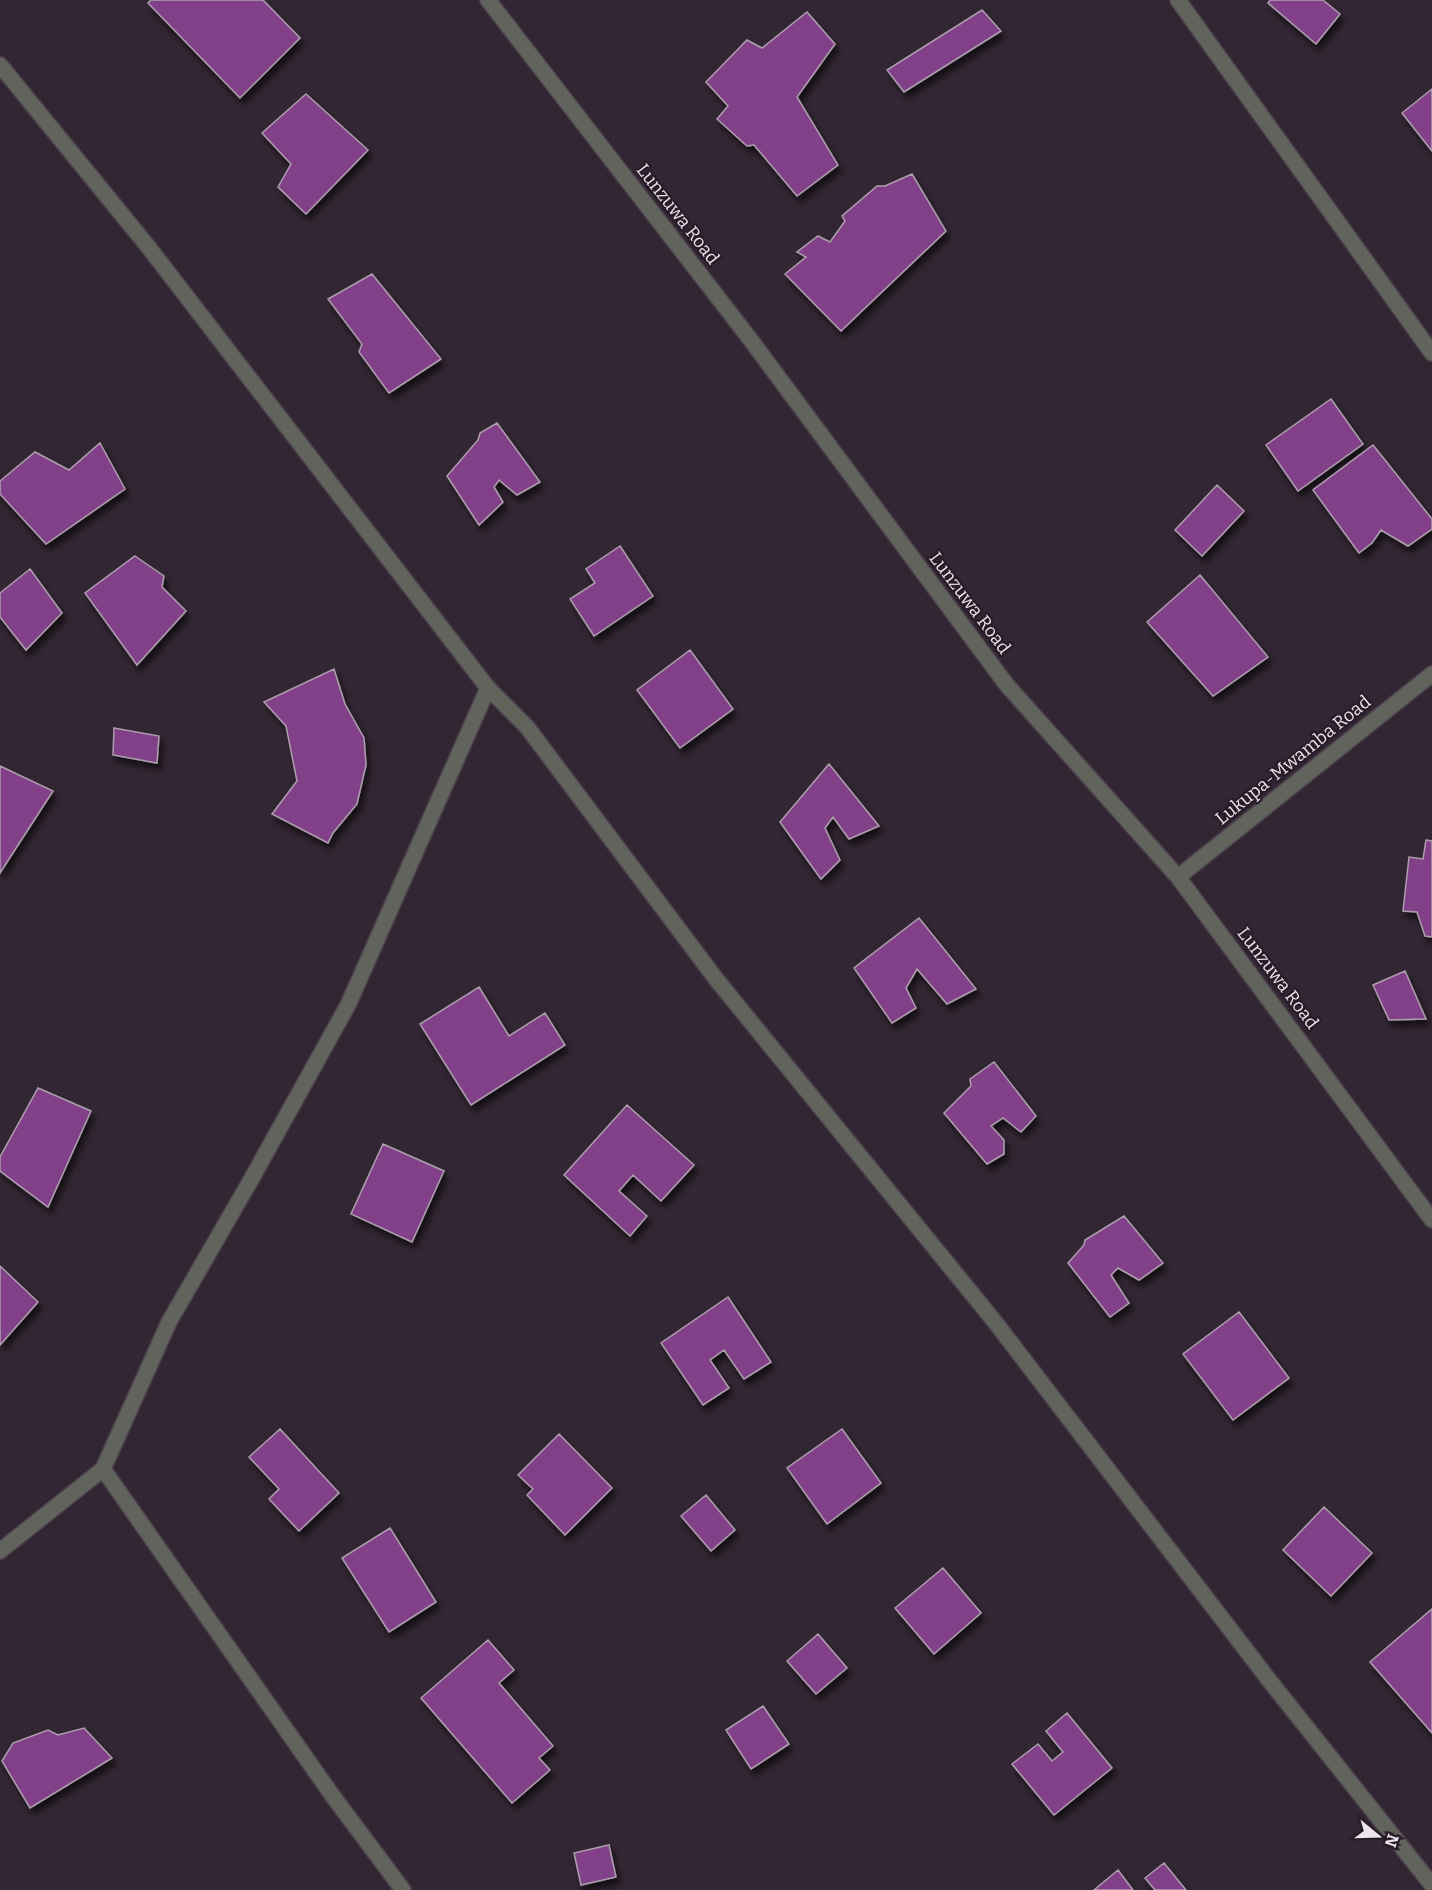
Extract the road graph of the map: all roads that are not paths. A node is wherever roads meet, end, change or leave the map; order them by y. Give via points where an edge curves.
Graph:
1 (488, 0) edge
2 (1178, 0) edge
3 (0, 65) edge
4 (1432, 353) edge
5 (1432, 674) edge
6 (488, 688) junction
7 (1178, 877) junction
8 (1432, 1220) edge
9 (104, 1469) junction
10 (0, 1551) edge
11 (1432, 1885) edge
12 (403, 1890) edge

1 - 7 street, Lunzuwa Road via 750,339 1006,684
2 - 4 street
3 - 6 street via 150,249
5 - 7 street, Lukupa-Mwamba Road
6 - 9 street via 348,1005 169,1322
6 - 11 street via 527,727 716,979 995,1322 1269,1680
7 - 8 street, Lunzuwa Road
9 - 10 street
9 - 12 street

